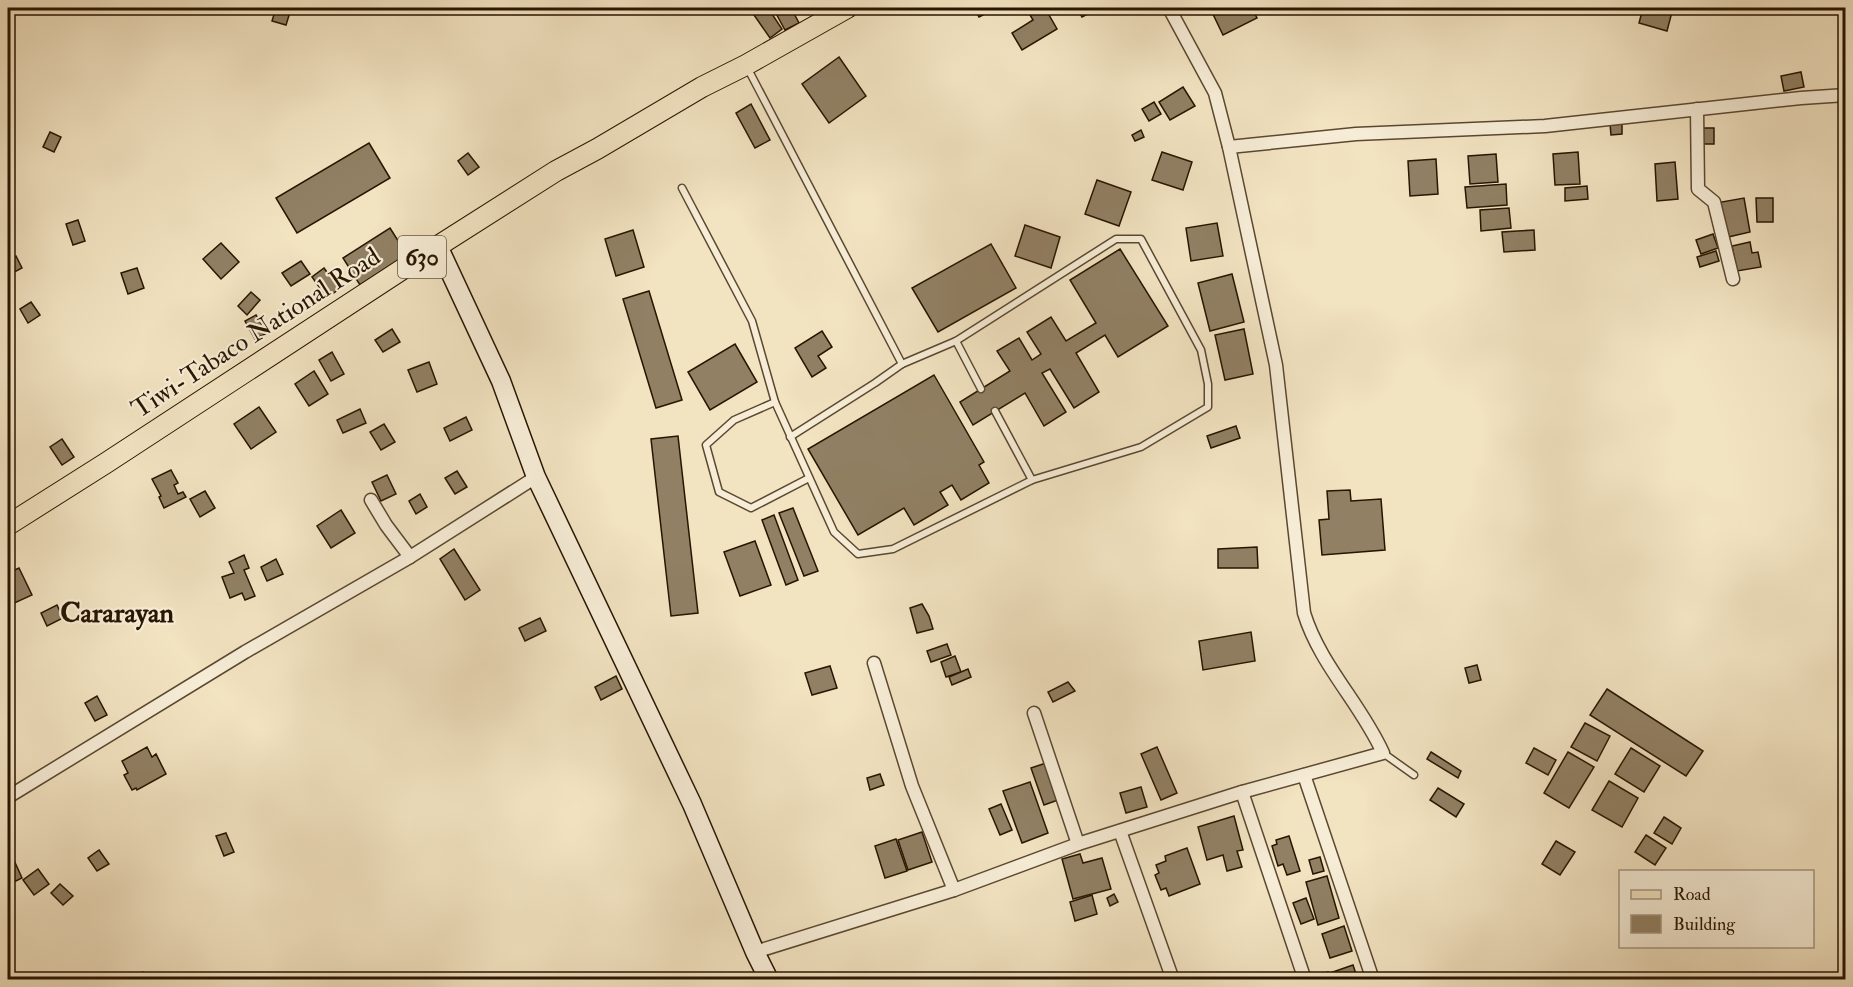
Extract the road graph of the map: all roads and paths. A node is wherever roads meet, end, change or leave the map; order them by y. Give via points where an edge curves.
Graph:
1 (847, 8) edge
2 (1169, 8) edge
3 (746, 65) junction
4 (1845, 95) edge
5 (1696, 110) junction
6 (1229, 147) junction
7 (682, 188) dead end
8 (438, 246) junction
9 (1733, 279) dead end
10 (956, 341) junction
11 (902, 364) junction
12 (981, 389) dead end
13 (775, 402) junction
14 (995, 411) dead end
15 (790, 437) junction
16 (536, 477) junction
17 (809, 478) junction
18 (1032, 480) junction
19 (371, 500) dead end
20 (8, 525) edge
21 (410, 556) junction
22 (874, 663) dead end
23 (1034, 713) dead end
24 (1383, 753) junction
25 (1304, 775) junction
26 (1414, 775) dead end
27 (1242, 792) junction
28 (8, 797) edge
29 (1120, 831) junction
30 (1078, 844) junction
31 (954, 890) junction
32 (755, 952) junction
33 (769, 980) edge
34 (1173, 980) edge
35 (1305, 980) edge
36 (1373, 980) edge

1 - 3 main road, Tiwi-Tabaco National Road / 630
2 - 6 street via 1215,93
3 - 8 main road, Tiwi-Tabaco National Road / 630 via 556,171
3 - 11 lane
4 - 5 street
5 - 6 street via 1545,126 1356,134
5 - 9 street via 1698,189 1714,202
6 - 24 street via 1276,365 1304,613 1310,634
7 - 13 lane via 752,321
8 - 16 main road via 501,381
8 - 20 main road, Tiwi-Tabaco National Road / 630
10 - 11 lane
10 - 12 lane
10 - 18 lane via 1116,239 1141,239 1201,350 1208,407 1141,447
11 - 15 lane
13 - 15 lane
13 - 17 lane via 734,420 706,445 719,492 751,508
14 - 18 lane
15 - 17 lane
16 - 21 street
16 - 32 main road via 692,804
17 - 18 lane via 834,532 858,554 893,549
19 - 21 street
21 - 28 street
22 - 31 street via 912,786
23 - 30 street
24 - 25 street
24 - 26 lane
25 - 27 street
25 - 36 street
27 - 29 street
27 - 35 street
29 - 30 street
29 - 34 street
30 - 31 street
31 - 32 street
32 - 33 main road

